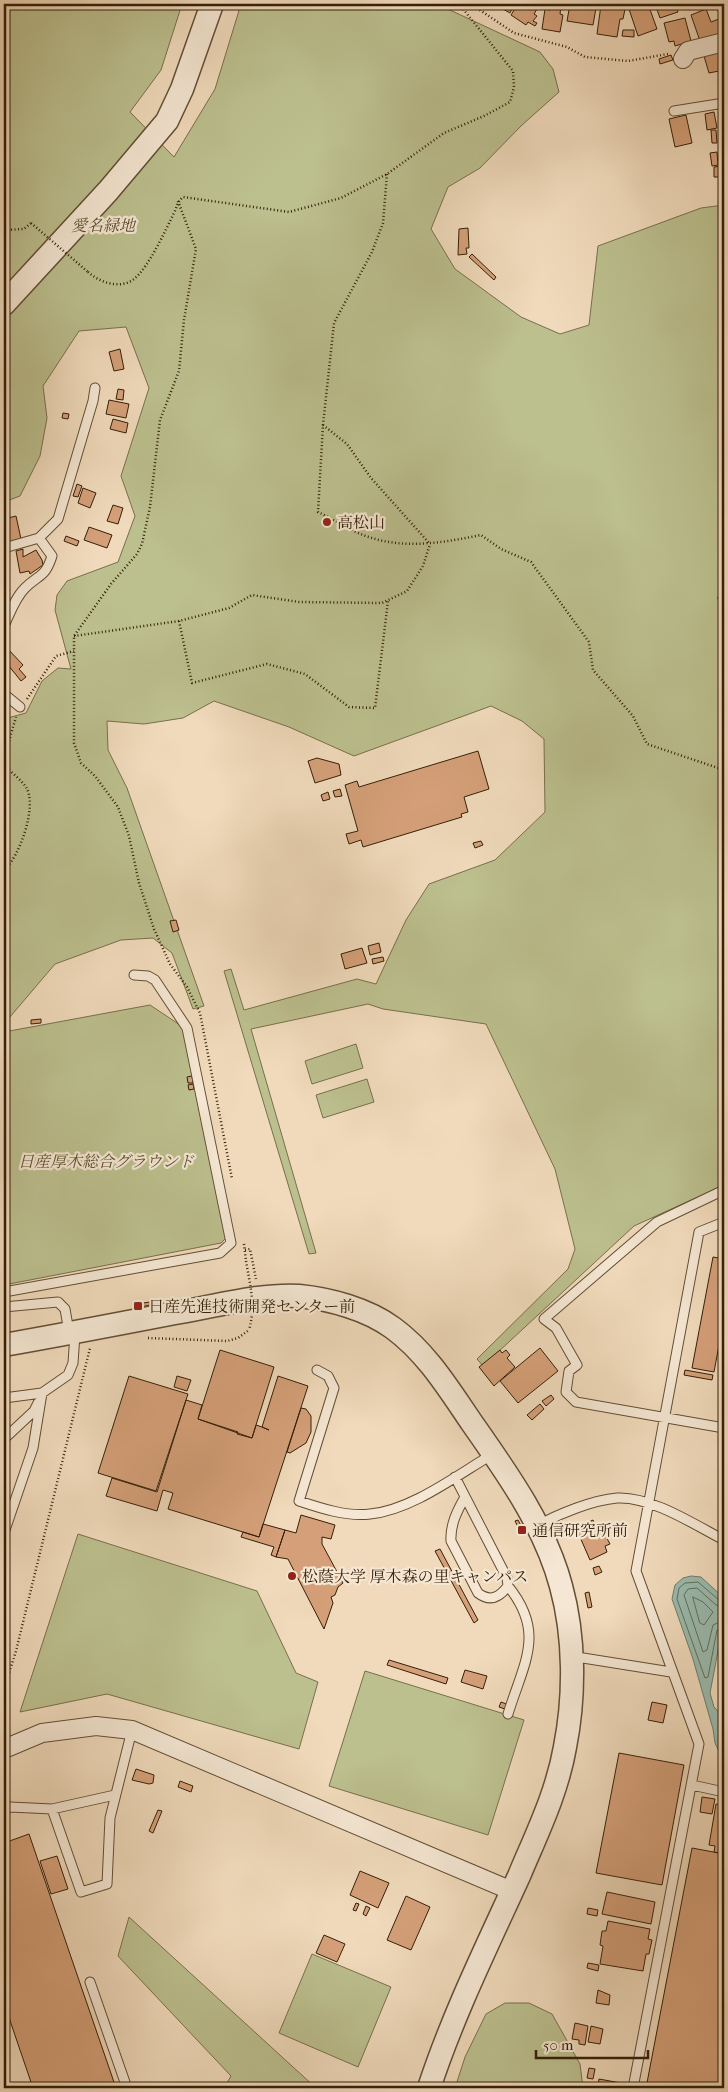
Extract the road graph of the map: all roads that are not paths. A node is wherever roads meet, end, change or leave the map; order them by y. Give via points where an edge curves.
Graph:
1 (212, 4) edge
2 (724, 42) edge
3 (686, 55) road end
4 (724, 102) edge
5 (674, 111) dead end
6 (4, 304) edge
7 (95, 388) dead end
8 (39, 538) junction
9 (4, 548) edge
10 (4, 626) edge
11 (4, 694) edge
12 (20, 707) road end
13 (134, 975) dead end
14 (724, 1190) edge
15 (724, 1222) edge
16 (4, 1292) edge
17 (4, 1307) edge
18 (78, 1337) junction
19 (4, 1345) edge
20 (317, 1370) dead end
21 (42, 1393) junction
22 (4, 1398) edge
23 (664, 1418) junction
24 (724, 1428) edge
25 (4, 1438) edge
26 (494, 1454) junction
27 (455, 1477) junction
28 (465, 1497) junction
29 (647, 1503) junction
30 (537, 1526) junction
31 (4, 1533) edge
32 (724, 1540) edge
33 (508, 1586) junction
34 (571, 1660) junction
35 (671, 1672) junction
36 (508, 1714) dead end
37 (132, 1730) junction
38 (4, 1749) edge
39 (692, 1785) junction
40 (724, 1792) edge
41 (115, 1795) junction
42 (52, 1809) junction
43 (4, 1810) edge
44 (512, 1891) junction
45 (90, 1982) dead end
46 (127, 2088) edge
47 (429, 2088) edge
48 (633, 2088) edge

1 - 6 street via 182,89 167,121 108,191
2 - 3 street
4 - 5 lane
7 - 8 lane via 58,519
8 - 9 lane
8 - 10 lane via 52,556 48,570 25,588
11 - 12 lane
13 - 16 lane via 155,980 187,1028 231,1243 220,1253
14 - 23 lane via 658,1222 544,1319 556,1328 577,1365 569,1371 566,1392 576,1402
15 - 23 lane via 699,1232
17 - 18 lane via 58,1302 65,1309
18 - 19 street
18 - 21 lane via 68,1374
18 - 26 street via 261,1297 298,1296 358,1310 391,1326 425,1356
20 - 27 lane via 328,1376 334,1388 299,1501 325,1509 369,1514 396,1509
21 - 22 lane
21 - 25 lane via 34,1411
21 - 31 lane via 33,1448
23 - 24 lane
23 - 29 lane
26 - 27 lane
26 - 30 street
27 - 28 lane
28 - 33 lane via 507,1578
28 - 33 lane via 451,1532 454,1550 484,1597 502,1594
29 - 30 lane via 617,1498 554,1517
29 - 32 lane
29 - 35 lane via 636,1571
30 - 34 street via 561,1585 569,1625
33 - 36 lane via 522,1603 530,1633 528,1650
34 - 35 lane via 583,1658
34 - 44 street via 570,1715 553,1799
35 - 39 lane via 699,1744
37 - 38 street via 96,1726 42,1733
37 - 41 lane
37 - 44 street
39 - 40 lane
39 - 48 lane
41 - 42 lane
41 - 42 lane via 110,1818 107,1884 81,1892
42 - 43 lane via 10,1807
44 - 47 street via 457,2014
45 - 46 lane

